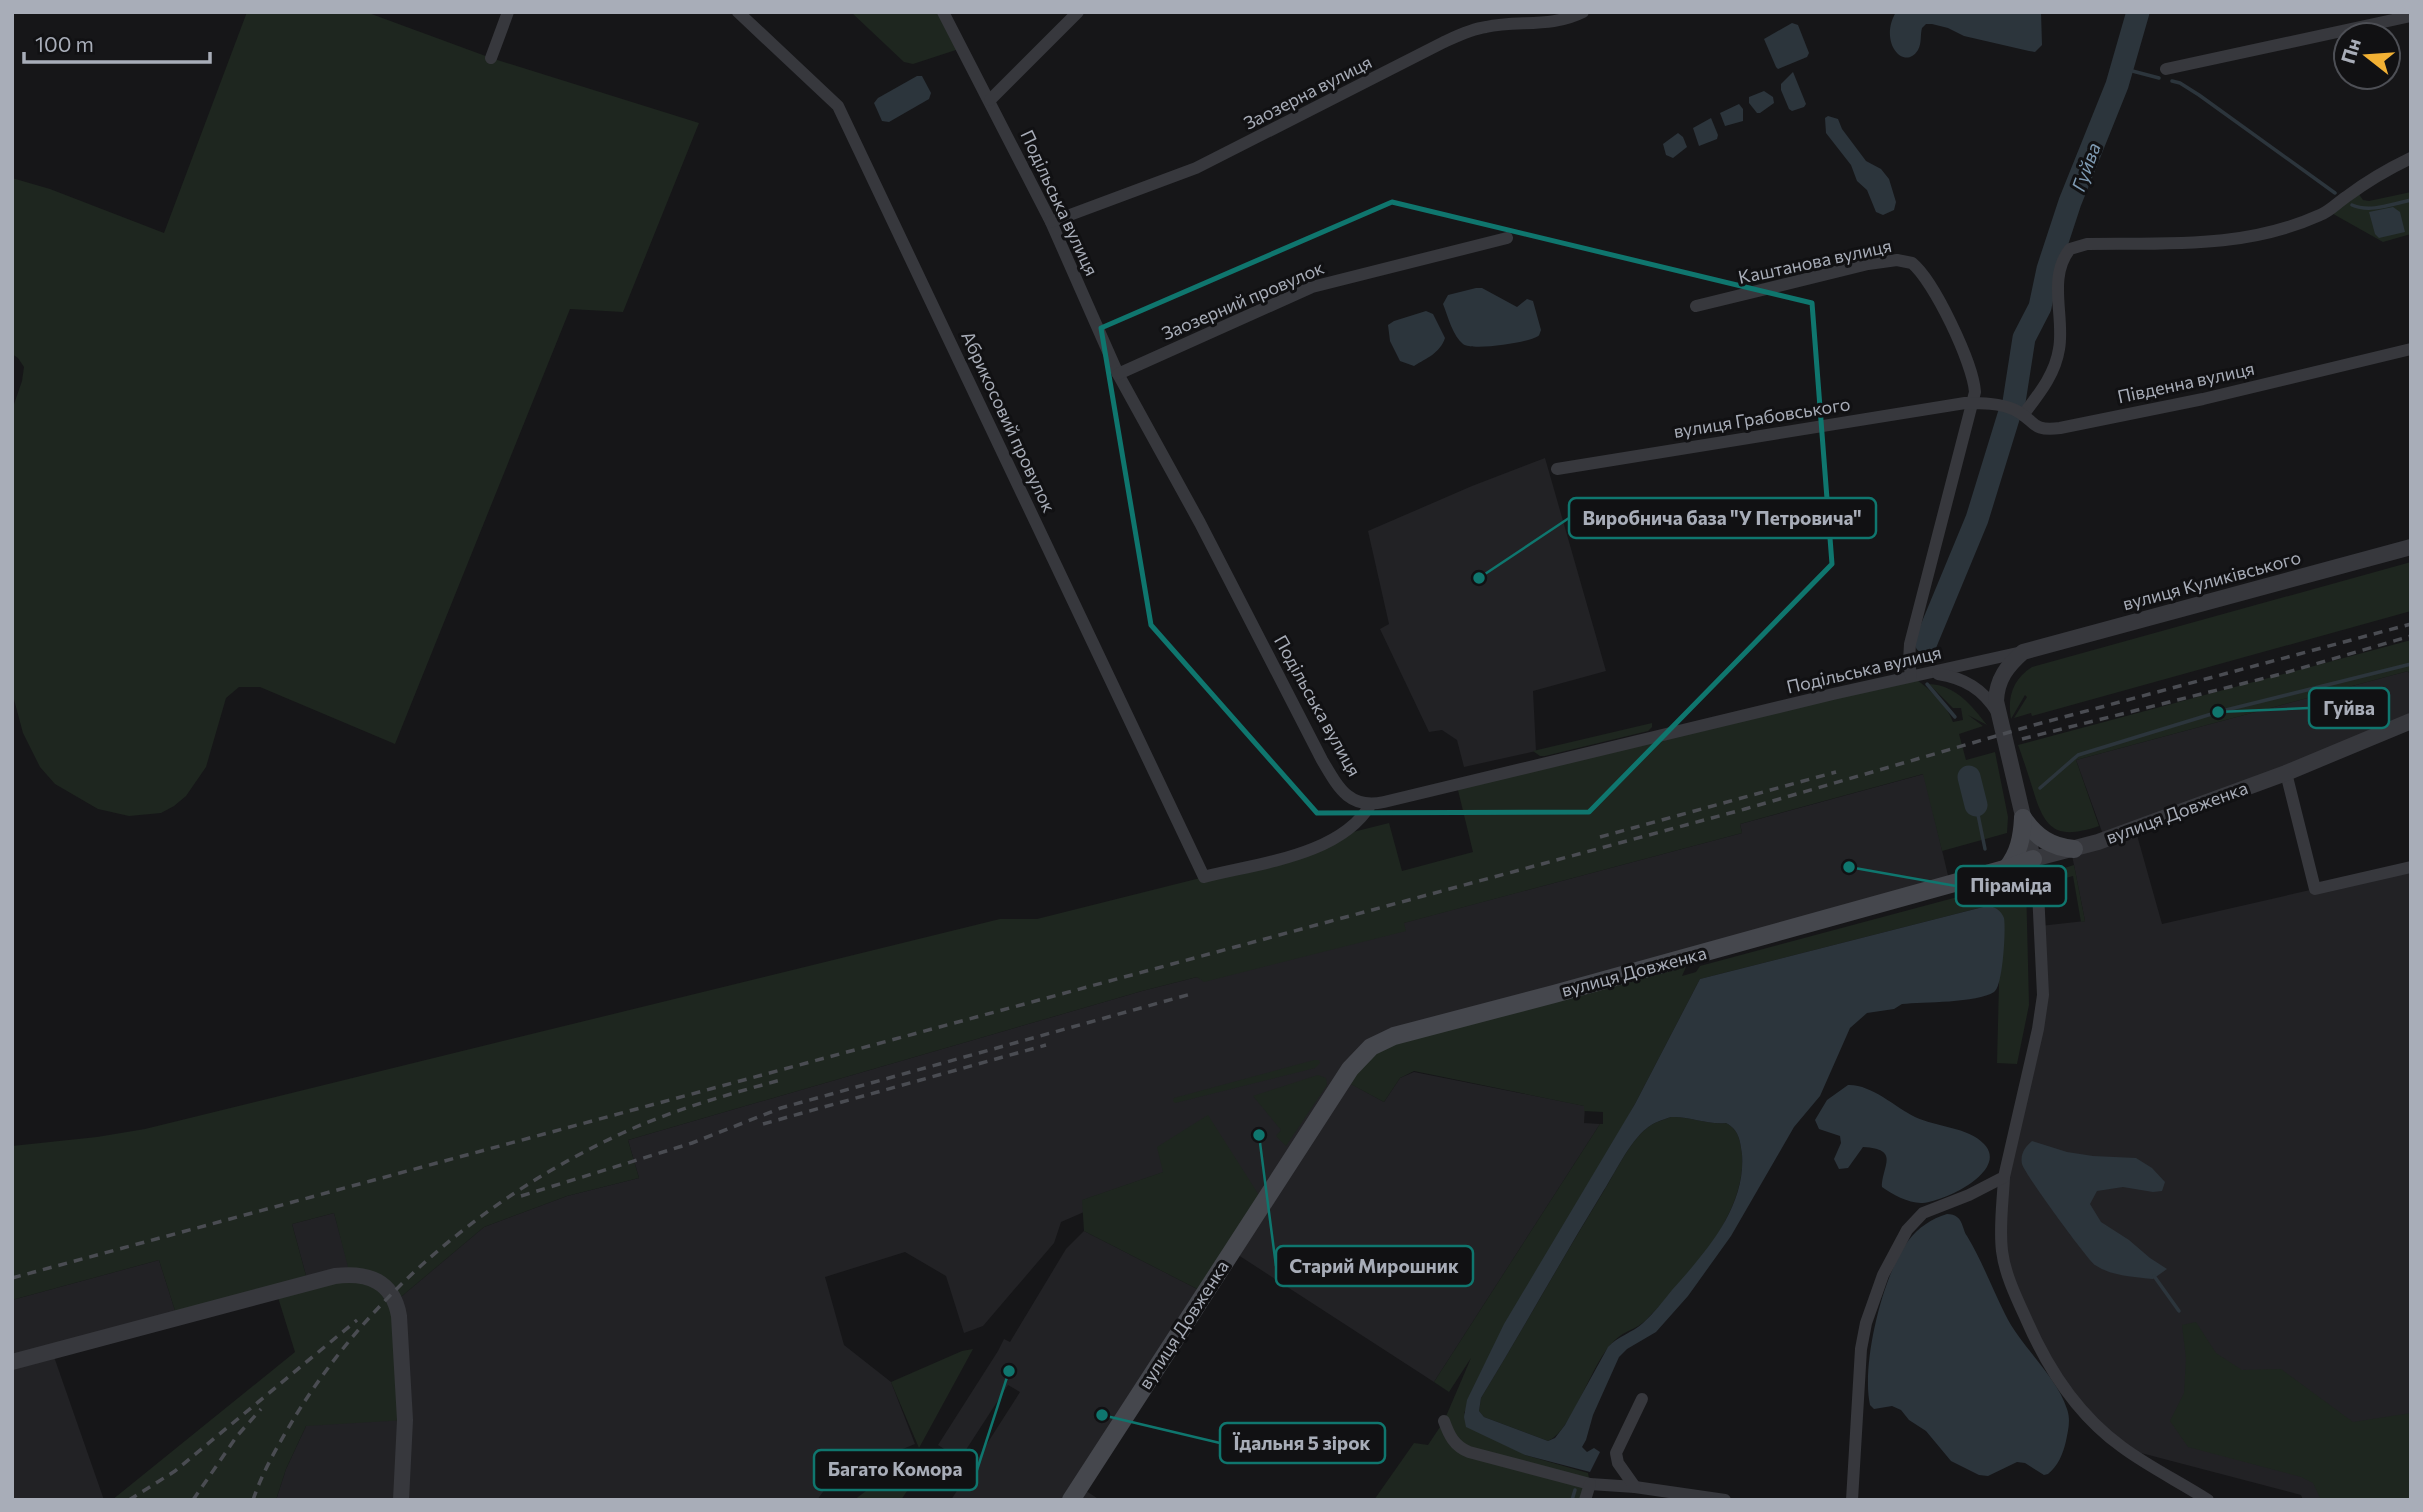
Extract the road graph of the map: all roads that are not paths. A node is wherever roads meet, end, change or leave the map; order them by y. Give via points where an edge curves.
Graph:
1 (508, 12) edge
2 (738, 12) edge
3 (943, 12) edge
4 (1079, 12) edge
5 (1583, 12) edge
6 (2411, 16) edge
7 (491, 58) dead end
8 (2166, 69) dead end
9 (990, 100) junction
10 (2411, 158) edge
11 (1051, 222) junction
12 (1507, 238) dead end
13 (1696, 306) dead end
14 (2411, 349) edge
15 (1118, 374) junction
16 (1973, 403) junction
17 (2023, 415) junction
18 (1557, 469) dead end
19 (2411, 548) edge
20 (2023, 652) junction
21 (1917, 675) junction
22 (1998, 714) junction
23 (2411, 721) edge
24 (2286, 773) junction
25 (1371, 804) junction
26 (2023, 818) junction
27 (2074, 849) junction
28 (2033, 859) junction
29 (2411, 867) edge
30 (2007, 868) junction
31 (2004, 1177) junction
32 (12, 1362) edge
33 (1642, 1399) dead end
34 (1444, 1421) dead end
35 (1590, 1484) junction
36 (1635, 1487) junction
37 (401, 1500) edge
38 (1071, 1500) edge
39 (1585, 1500) edge
40 (1725, 1500) edge
41 (1852, 1500) edge
42 (2208, 1500) edge

1 - 7 street
2 - 25 street, Абрикосовий провулок via 838,106 1204,877 1317,847 1352,828
3 - 9 street, Подільська вулиця
4 - 9 street
5 - 11 street, Заозерна вулиця via 1564,21 1486,26 1469,32 1196,168
6 - 8 street
9 - 11 street, Подільська вулиця
10 - 17 street via 2328,211 2268,232 2202,244 2087,244 2070,249 2059,283 2059,354 2045,386
11 - 15 street, Подільська вулиця
12 - 15 street, Заозерний провулок via 1312,287
13 - 16 street, Каштанова вулиця via 1868,264 1912,263 1927,279 1964,354 1973,382
14 - 17 street, Південна вулиця via 2060,428 2036,427
15 - 25 street, Подільська вулиця via 1335,782 1350,798
16 - 17 street, Південна вулиця via 2003,406
16 - 18 street, вулиця Грабовського
16 - 21 street via 1910,644
19 - 20 street, вулиця Куликівського
20 - 21 street, Подільська вулиця
20 - 22 street via 2000,678
21 - 22 street via 1965,681 1982,693
21 - 25 street, Подільська вулиця
22 - 26 street
23 - 24 street, вулиця Довженка
24 - 27 street, вулиця Довженка
24 - 29 street via 2315,889
26 - 27 main road via 2047,842
26 - 28 street
26 - 30 main road via 2021,840
27 - 28 street, вулиця Довженка
28 - 30 main road, вулиця Довженка
28 - 31 street via 2043,995
30 - 38 main road, вулиця Довженка via 1394,1036 1371,1047 1350,1069
31 - 41 street via 1923,1213 1907,1230 1883,1275 1861,1349
31 - 42 street via 2004,1259 2032,1333 2059,1379 2082,1411 2122,1448
32 - 37 street via 335,1276 372,1279 390,1291 399,1316 405,1420
33 - 36 street via 1616,1453
34 - 35 street via 1461,1448
35 - 36 street
35 - 39 street
36 - 40 street

